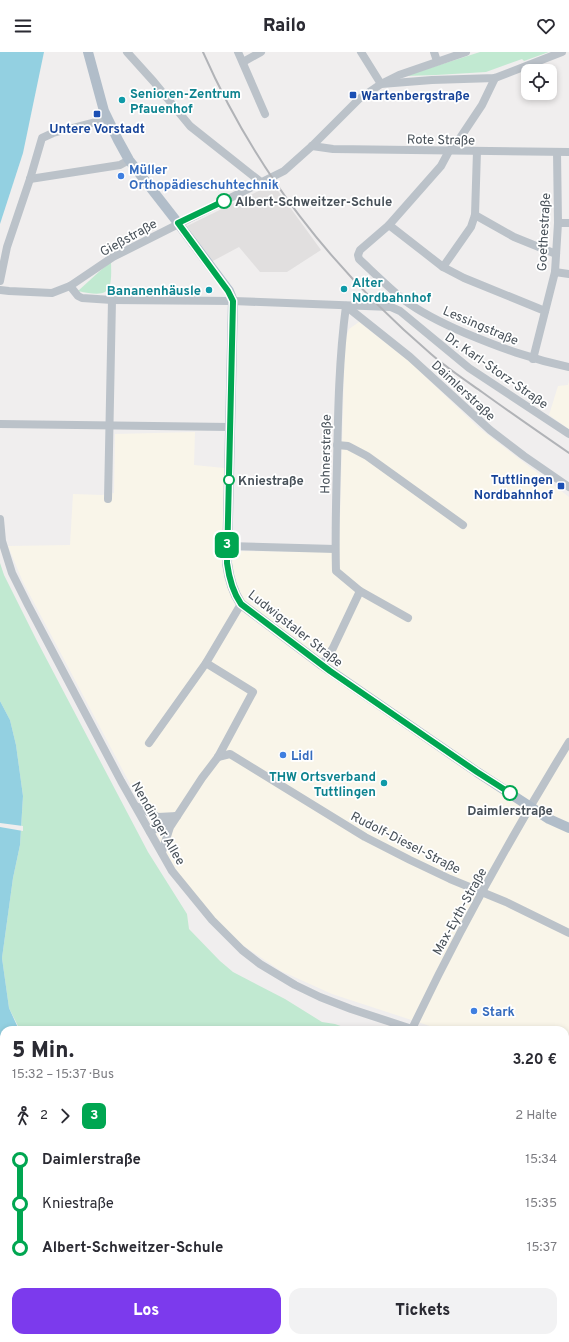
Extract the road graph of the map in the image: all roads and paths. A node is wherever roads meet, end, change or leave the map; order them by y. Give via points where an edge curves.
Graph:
1 (88, 52) edge
2 (127, 52) edge
3 (238, 52) edge
4 (260, 52) edge
5 (361, 52) edge
6 (434, 52) edge
7 (466, 52) edge
8 (562, 52) edge
9 (437, 61) junction
10 (243, 62) junction
11 (495, 78) junction
12 (381, 84) junction
13 (265, 114) dead end
14 (107, 119) junction
15 (312, 146) junction
16 (449, 151) junction
17 (476, 151) junction
18 (558, 152) junction
19 (569, 152) edge
20 (129, 160) junction
21 (30, 179) junction
22 (263, 182) junction
23 (475, 215) junction
24 (558, 222) junction
25 (178, 223) junction
26 (569, 223) edge
27 (389, 225) junction
28 (556, 254) junction
29 (443, 267) junction
30 (555, 272) junction
31 (569, 274) edge
32 (0, 280) edge
33 (70, 286) junction
34 (0, 290) edge
35 (112, 300) junction
36 (233, 301) junction
37 (346, 306) junction
38 (545, 311) junction
39 (533, 358) junction
40 (569, 367) edge
41 (0, 424) edge
42 (110, 425) junction
43 (230, 427) junction
44 (569, 434) edge
45 (337, 445) junction
46 (569, 487) edge
47 (108, 499) dead end
48 (0, 519) edge
49 (463, 524) dead end
50 (227, 546) junction
51 (335, 549) junction
52 (360, 591) junction
53 (241, 604) junction
54 (408, 618) dead end
55 (206, 663) junction
56 (322, 665) junction
57 (569, 742) edge
58 (149, 743) dead end
59 (218, 758) junction
60 (530, 806) junction
61 (137, 807) junction
62 (177, 816) junction
63 (170, 827) junction
64 (569, 828) edge
65 (150, 832) junction
66 (162, 852) junction
67 (482, 892) junction
68 (569, 933) edge
69 (405, 1026) edge
70 (415, 1026) edge

1 - 14 main road
2 - 22 street via 190,126
3 - 10 street
4 - 10 street
5 - 12 street
6 - 9 street
7 - 9 street, Gießstraße
8 - 11 street
9 - 12 street, Gießstraße
10 - 13 street
11 - 12 street
11 - 16 street via 478,111
12 - 15 street, Gießstraße via 358,99
14 - 20 main road
14 - 21 street via 43,137
15 - 16 street, Rote Straße via 333,149
15 - 22 street, Gießstraße via 284,171
16 - 17 street, Rote Straße
16 - 27 street via 441,166
17 - 18 street, Rote Straße
17 - 23 street
18 - 19 street, Rote Straße
18 - 24 street, Goethestraße
20 - 21 street via 120,165
20 - 25 main road
21 - 32 street via 6,247
22 - 25 street, Gießstraße
23 - 28 street via 514,237
23 - 29 street via 471,227
24 - 26 street
24 - 28 street, Goethestraße
25 - 33 street, Gießstraße via 113,257
25 - 36 main road
27 - 29 street
27 - 39 street, Lessingstraße via 360,250 358,255 359,259 386,284 426,315 506,350
28 - 30 street, Goethestraße
29 - 38 street
30 - 31 street
30 - 38 street, Goethestraße
33 - 34 street, Gießstraße via 52,293
33 - 35 street, Dr. Karl-Storz-Straße via 82,298
35 - 36 street, Dr. Karl-Storz-Straße
35 - 42 street
36 - 37 street, Dr. Karl-Storz-Straße
36 - 43 main road, Ludwigstaler Straße
37 - 44 street, Dr. Karl-Storz-Straße via 391,306 400,311 469,368
37 - 45 street, Hohnerstraße
37 - 46 street, Daimlerstraße via 410,357 490,430
38 - 39 street, Goethestraße
39 - 40 street, Lessingstraße
41 - 42 street
42 - 43 street
42 - 47 street
43 - 50 main road, Ludwigstaler Straße
45 - 49 street via 348,446 368,456
45 - 51 street, Hohnerstraße
48 - 61 street, Nendinger Allee via 2,541 12,573
50 - 51 street
50 - 53 main road, Ludwigstaler Straße via 230,581
51 - 52 street, Hohnerstraße via 336,571
52 - 54 street, Hohnerstraße
52 - 56 street via 333,648
53 - 55 street
53 - 56 main road, Ludwigstaler Straße
55 - 58 street
55 - 59 street via 253,692
56 - 60 main road, Ludwigstaler Straße
57 - 60 street
59 - 62 street
59 - 67 street, Rudolf-Diesel-Straße via 230,754 366,837
60 - 64 main road, Ludwigstaler Straße
60 - 67 street, Max-Eyth-Straße
61 - 62 street via 158,817
61 - 65 street, Nendinger Allee
62 - 63 street
62 - 65 street
63 - 65 street via 161,833
63 - 66 street
65 - 66 street, Nendinger Allee
66 - 69 street, Nendinger Allee via 172,871 212,920 260,964 320,997
67 - 68 street, Rudolf-Diesel-Straße
67 - 70 street, Max-Eyth-Straße via 441,967

